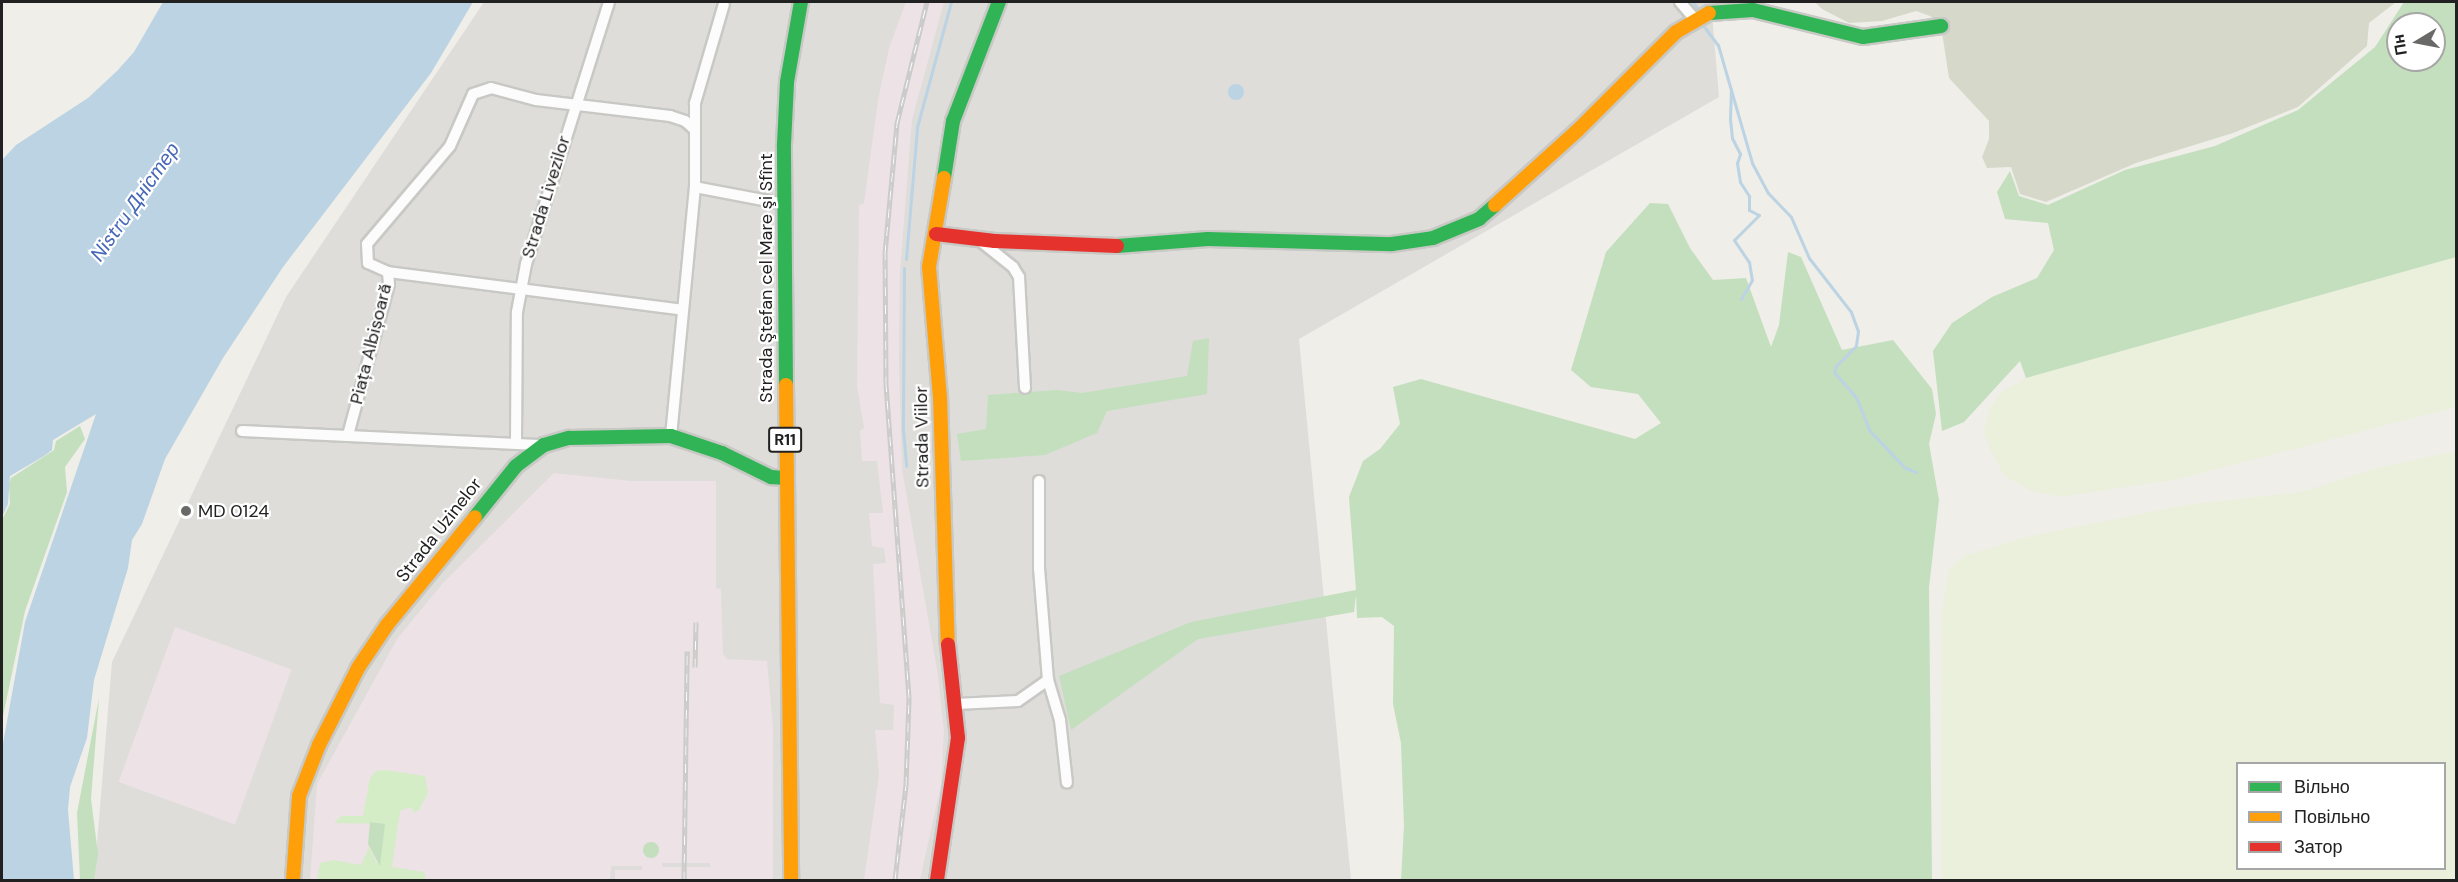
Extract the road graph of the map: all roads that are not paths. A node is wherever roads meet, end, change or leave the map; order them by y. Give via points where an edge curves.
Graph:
1 (609, 2) edge
2 (801, 2) edge
3 (999, 2) edge
4 (1680, 2) edge
5 (724, 4) dead end
6 (1695, 18) junction
7 (1941, 26) dead end
8 (576, 104) junction
9 (693, 128) junction
10 (695, 187) junction
11 (784, 204) junction
12 (936, 234) junction
13 (978, 239) junction
14 (388, 272) junction
15 (521, 291) junction
16 (682, 310) junction
17 (1025, 388) dead end
18 (242, 431) dead end
19 (348, 435) junction
20 (671, 436) junction
21 (516, 442) junction
22 (544, 445) junction
23 (786, 478) junction
24 (1039, 481) dead end
25 (1048, 680) junction
26 (956, 704) junction
27 (1067, 783) dead end
28 (293, 880) edge
29 (791, 880) edge
30 (937, 880) edge

1 - 8 street, Strada Livezilor
2 - 11 street, Strada Ştefan cel Mare şi Sfînt / R11 via 787,82
3 - 12 street, Strada Viilor via 958,104 944,163
4 - 6 street
5 - 9 street via 706,60
6 - 7 street via 1718,10 1753,10 1863,37
6 - 13 street via 1479,219 1433,238 1392,244 1209,239 1119,246
8 - 9 street via 670,116
8 - 14 street, Piața Albișoară via 536,100 491,88 479,90 469,100 450,146 368,244 368,263
8 - 15 street, Strada Livezilor
9 - 10 street
10 - 11 street
10 - 16 street
11 - 23 street, Strada Ştefan cel Mare şi Sfînt / R11
12 - 13 street
12 - 26 street, Strada Viilor via 928,295 940,397 945,615
13 - 17 street via 1013,267 1019,278
14 - 15 street
14 - 19 street, Piața Albișoară via 389,284
15 - 16 street
15 - 21 street, Strada Livezilor
16 - 20 street
18 - 19 street
19 - 21 street
20 - 22 street, Strada Uzinelor via 569,438
20 - 23 street, Strada Uzinelor via 722,453 771,477
21 - 22 street
22 - 28 street, Strada Uzinelor via 499,484 387,625 358,668 319,745 302,789
23 - 29 street, Strada Ştefan cel Mare şi Sfînt / R11
24 - 25 street via 1039,568
25 - 26 street via 1018,701
25 - 27 street via 1059,712
26 - 30 street, Strada Viilor via 957,758

